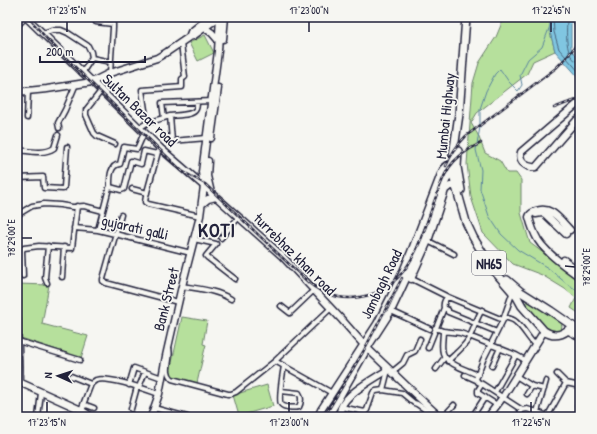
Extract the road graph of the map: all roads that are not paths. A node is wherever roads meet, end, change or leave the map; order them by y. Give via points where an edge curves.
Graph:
1 (26, 17) edge
2 (210, 17) edge
3 (220, 17) edge
4 (224, 17) edge
5 (466, 17) edge
6 (470, 17) edge
7 (575, 17) edge
8 (96, 22) dead end
9 (17, 26) edge
10 (205, 28) junction
11 (580, 31) edge
12 (43, 33) junction
13 (189, 37) junction
14 (219, 41) junction
15 (181, 43) junction
16 (92, 58) junction
17 (111, 62) junction
18 (82, 73) junction
19 (110, 73) junction
20 (92, 82) junction
21 (76, 84) junction
22 (28, 91) junction
23 (101, 91) junction
24 (17, 92) edge
25 (212, 101) junction
26 (197, 102) junction
27 (580, 104) edge
28 (170, 116) junction
29 (27, 118) dead end
30 (164, 118) junction
31 (580, 118) edge
32 (146, 123) junction
33 (59, 128) dead end
34 (139, 128) junction
35 (144, 133) junction
36 (58, 135) dead end
37 (207, 138) junction
38 (115, 144) dead end
39 (67, 147) dead end
40 (17, 150) edge
41 (158, 151) junction
42 (455, 166) junction
43 (17, 178) edge
44 (204, 186) junction
45 (110, 187) junction
46 (132, 188) dead end
47 (457, 189) junction
48 (147, 193) junction
49 (214, 195) junction
50 (202, 204) junction
51 (77, 206) junction
52 (103, 211) junction
53 (17, 215) edge
54 (121, 215) dead end
55 (200, 216) junction
56 (239, 217) junction
57 (74, 228) junction
58 (98, 230) junction
59 (116, 234) junction
60 (221, 238) dead end
61 (194, 239) junction
62 (428, 241) junction
63 (48, 246) junction
64 (64, 247) junction
65 (17, 250) edge
66 (22, 250) junction
67 (191, 253) junction
68 (454, 254) dead end
69 (580, 272) edge
70 (23, 276) dead end
71 (62, 277) dead end
72 (580, 277) edge
73 (409, 278) junction
74 (235, 279) dead end
75 (47, 283) dead end
76 (182, 286) junction
77 (314, 290) junction
78 (514, 290) junction
79 (448, 297) junction
80 (231, 300) dead end
81 (178, 302) junction
82 (281, 306) dead end
83 (331, 308) junction
84 (444, 308) junction
85 (482, 310) junction
86 (391, 311) junction
87 (504, 318) junction
88 (17, 319) edge
89 (567, 321) junction
90 (476, 322) junction
91 (433, 328) junction
92 (568, 330) junction
93 (579, 330) edge
94 (443, 331) junction
95 (544, 331) junction
96 (497, 332) junction
97 (470, 336) junction
98 (420, 339) dead end
99 (18, 340) edge
100 (168, 345) junction
101 (490, 345) junction
102 (535, 345) junction
103 (366, 347) junction
104 (428, 348) dead end
105 (500, 348) junction
106 (516, 355) junction
107 (447, 359) junction
108 (80, 360) dead end
109 (525, 360) junction
110 (275, 361) junction
111 (284, 366) junction
112 (492, 366) dead end
113 (436, 369) dead end
114 (390, 371) junction
115 (145, 372) junction
116 (557, 374) dead end
117 (465, 375) dead end
118 (478, 375) junction
119 (71, 376) dead end
120 (516, 376) junction
121 (162, 378) junction
122 (476, 380) junction
123 (546, 381) dead end
124 (348, 382) junction
125 (18, 383) edge
126 (338, 383) junction
127 (566, 383) junction
128 (91, 384) junction
129 (482, 384) junction
130 (129, 385) junction
131 (532, 386) junction
132 (580, 386) edge
133 (138, 387) junction
134 (544, 388) junction
135 (383, 390) junction
136 (281, 391) junction
137 (495, 392) junction
138 (41, 393) junction
139 (332, 393) junction
140 (159, 394) junction
141 (528, 394) dead end
142 (351, 396) junction
143 (485, 397) junction
144 (503, 397) junction
145 (454, 404) dead end
146 (497, 405) junction
147 (341, 407) junction
148 (94, 408) dead end
149 (154, 408) junction
150 (334, 408) junction
151 (131, 409) dead end
152 (81, 410) junction
153 (522, 410) junction
154 (537, 412) junction
155 (423, 415) dead end
156 (549, 416) edge
157 (38, 417) edge
158 (92, 417) edge
159 (151, 417) edge
160 (187, 417) edge
161 (318, 417) edge
162 (328, 417) edge
163 (339, 417) edge
164 (440, 417) edge
165 (443, 417) edge
166 (472, 417) edge
167 (488, 417) edge
168 (518, 417) edge
169 (535, 417) edge

1 - 9 street
1 - 12 main road, Sultan Bazar road
2 - 13 main road via 191,32
3 - 10 main road
3 - 14 main road, Bank Street
4 - 49 main road via 224,36 207,166 207,176
5 - 42 highway, Mumbai Highway / NH65
6 - 42 highway, Mumbai Highway / NH65 via 463,109
7 - 11 street
8 - 17 street via 113,24
10 - 13 main road
10 - 14 main road
12 - 16 street via 52,30 68,33 88,46
12 - 18 main road, Sultan Bazar road
13 - 15 main road
14 - 25 main road, Bank Street
15 - 19 main road via 157,58
15 - 32 street via 185,78 182,78 182,87 142,90
16 - 17 street
16 - 18 street
17 - 19 street
18 - 20 main road, Sultan Bazar road
19 - 20 main road
20 - 21 main road
20 - 23 main road, Sultan Bazar road
21 - 22 main road
21 - 33 street via 58,124
22 - 24 main road
22 - 29 street
23 - 34 main road, Sultan Bazar road
23 - 38 street via 86,110 86,115 94,133
25 - 26 street
25 - 37 main road, Bank Street
26 - 28 street via 194,112
26 - 30 street via 162,103
27 - 31 main road via 520,152 523,163 533,168 538,165
28 - 30 street
28 - 37 street via 172,141
30 - 32 street
32 - 34 street
34 - 35 main road, Sultan Bazar road
35 - 41 main road, Sultan Bazar road
35 - 45 street via 137,149 124,147 120,164 113,166
36 - 40 street via 54,148 49,151
37 - 44 main road, Bank Street via 202,172
39 - 43 street via 63,189 44,188 43,177
41 - 44 main road, Sultan Bazar road
41 - 45 street via 144,151 141,164 131,161 124,189
41 - 48 street
42 - 47 highway, Mumbai Highway / NH65
42 - 73 main road, Jambagh Road via 444,186
42 - 78 highway, Mumbai Highway / NH65 via 468,215 476,234 490,259
42 - 103 main road, Jambagh Road via 445,166 441,174 402,274
44 - 49 main road, turrebhaz khan road
44 - 50 main road, Bank Street
45 - 52 street
46 - 48 street
47 - 62 main road via 450,186 445,190
47 - 78 highway, Mumbai Highway / NH65 via 466,222 473,236 491,267
48 - 55 street via 145,202 148,204
49 - 50 main road
49 - 56 main road, turrebhaz khan road
50 - 55 main road, Bank Street
51 - 52 street
51 - 53 street via 44,204 32,206
51 - 57 street
52 - 58 street
54 - 59 street
55 - 61 main road, Bank Street
56 - 60 street
56 - 77 main road, turrebhaz khan road via 282,256
57 - 58 street, gujarati galli
57 - 64 street via 72,248
58 - 59 street, gujarati galli
59 - 67 street, gujarati galli
59 - 81 street via 104,282
61 - 67 main road, Bank Street
61 - 74 street via 216,244 206,256
62 - 68 street
62 - 73 main road
63 - 64 street
63 - 66 street
63 - 75 street via 45,278
64 - 71 street
65 - 66 street
66 - 70 street
67 - 76 main road, Bank Street
69 - 72 main road via 544,244 533,216 545,214 568,232 550,211 540,209 531,213 529,217 538,240 558,261
73 - 79 street
73 - 86 main road, Jambagh Road
76 - 80 street via 215,292
76 - 81 main road, Bank Street
77 - 82 street via 290,313
77 - 83 main road, turrebhaz khan road
78 - 87 street
78 - 89 highway, Mumbai Highway / NH65
78 - 95 highway, Mumbai Highway / NH65 via 522,306
79 - 84 street via 443,304
79 - 85 street
81 - 100 main road, Bank Street
83 - 103 main road, turrebhaz khan road
83 - 110 street
84 - 90 street via 448,312
84 - 91 street
85 - 87 street
85 - 90 street
86 - 91 street
86 - 103 main road, Jambagh Road
87 - 96 street
87 - 102 street via 515,321
88 - 99 main road
89 - 92 highway
89 - 93 highway, Mumbai Highway / NH65
90 - 96 street
90 - 97 street
91 - 94 street
91 - 104 street
92 - 93 highway, Mumbai Highway / NH65
92 - 95 highway via 555,336
94 - 97 street
94 - 107 street via 443,353
95 - 102 main road
96 - 101 street
97 - 101 street
97 - 107 street via 460,350
98 - 114 street via 415,351
99 - 108 street
99 - 125 main road
100 - 110 street via 170,378 228,394 236,392
100 - 121 main road, Bank Street
101 - 105 street
101 - 118 street
102 - 109 main road
103 - 114 main road, turrebhaz khan road
103 - 124 main road
103 - 126 main road, Jambagh Road
105 - 106 street
105 - 112 street
106 - 109 street
106 - 137 street
107 - 113 street
107 - 118 street
109 - 120 main road
110 - 111 street
111 - 136 street
111 - 139 street
114 - 135 street
114 - 142 main road via 362,386
114 - 164 main road, turrebhaz khan road
115 - 121 street
115 - 130 street via 134,369
115 - 133 street
116 - 127 street
117 - 122 street
118 - 122 street
119 - 128 street
120 - 131 street
120 - 144 main road
121 - 140 main road, Bank Street
122 - 129 street
123 - 134 street
124 - 126 main road
124 - 150 main road
125 - 138 main road
126 - 139 main road, Jambagh Road
127 - 132 street
127 - 156 street
128 - 130 street via 94,380 106,380
128 - 152 street
129 - 137 street
129 - 143 street via 478,392
130 - 133 street
131 - 134 street
131 - 141 street
133 - 140 street
133 - 151 street
134 - 154 street
135 - 147 street via 373,393 365,412
135 - 155 street via 403,394 425,408 426,412
136 - 136 street via 281,405 298,407 301,398 299,393
137 - 144 street
138 - 152 main road
138 - 157 street
139 - 161 main road, Jambagh Road
140 - 149 main road, Bank Street
142 - 147 main road
142 - 150 main road via 346,394
143 - 146 street
143 - 166 street
144 - 146 main road
144 - 153 street
145 - 165 street
146 - 167 main road
147 - 163 main road
148 - 152 street via 85,405
149 - 159 main road, Bank Street
149 - 160 street
150 - 162 main road
152 - 158 main road
153 - 154 street
153 - 168 street
154 - 156 street
154 - 169 street

